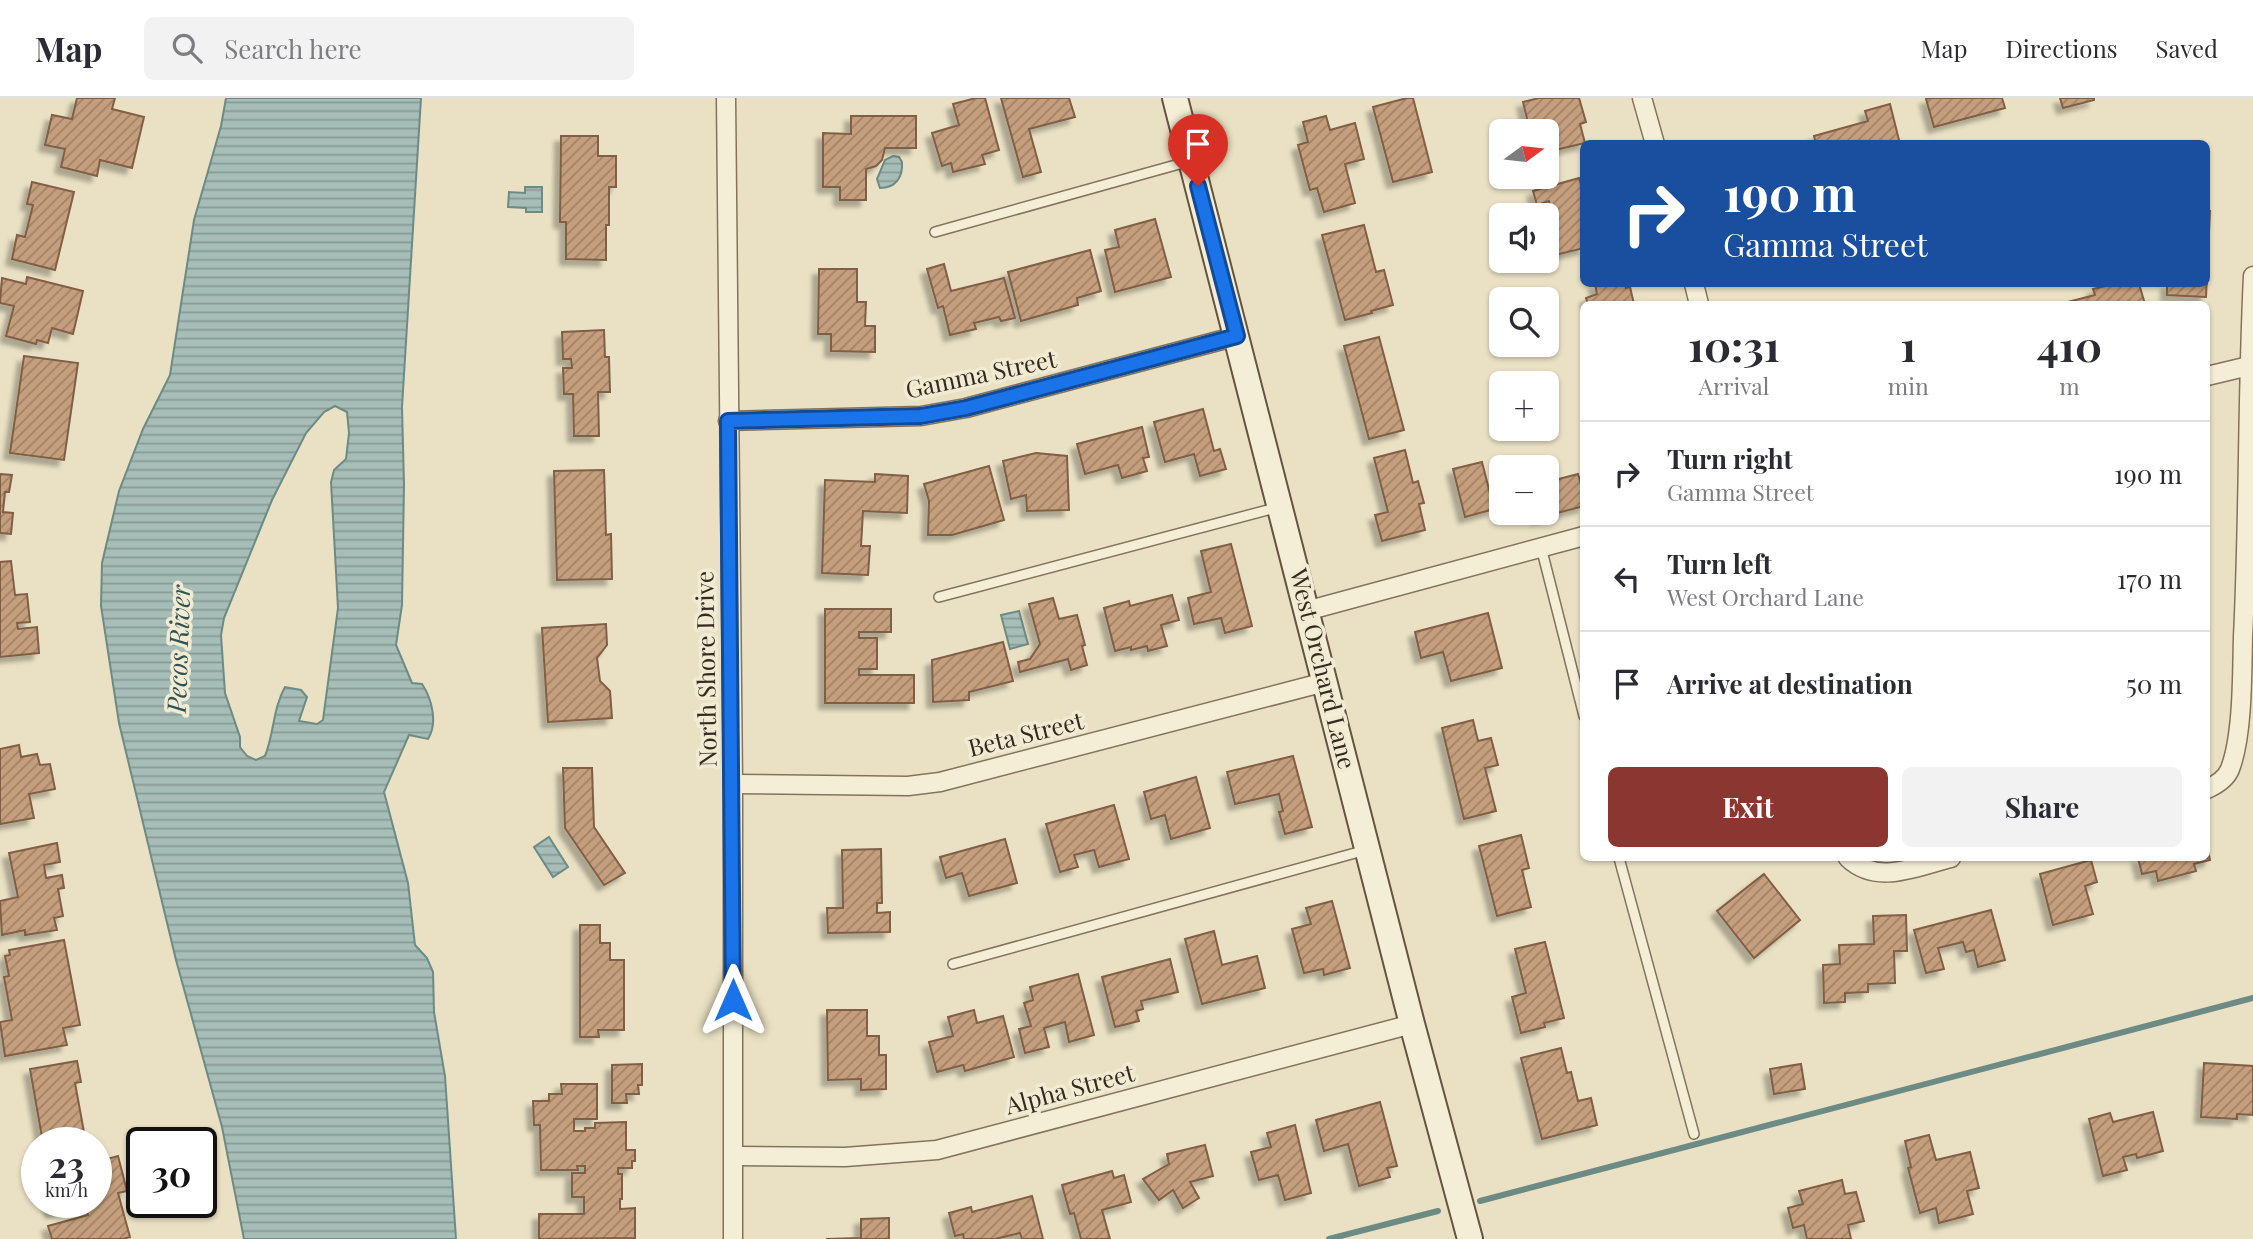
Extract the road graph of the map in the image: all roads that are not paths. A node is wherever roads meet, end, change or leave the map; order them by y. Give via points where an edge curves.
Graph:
1 (726, 98) edge
2 (1175, 98) edge
3 (1647, 99) edge
4 (1654, 140) edge
5 (1192, 161) junction
6 (935, 232) dead end
7 (2253, 276) edge
8 (1237, 336) junction
9 (2249, 366) junction
10 (2210, 375) edge
11 (728, 421) junction
12 (1280, 507) junction
13 (1580, 537) edge
14 (1541, 547) junction
15 (939, 597) dead end
16 (1306, 611) junction
17 (1325, 682) junction
18 (1580, 700) edge
19 (733, 784) junction
20 (2210, 787) edge
21 (1367, 849) junction
22 (1620, 861) edge
23 (1852, 861) edge
24 (1937, 861) edge
25 (953, 964) dead end
26 (1412, 1024) junction
27 (1694, 1134) dead end
28 (735, 1156) junction
29 (733, 1239) edge
30 (1470, 1239) edge

1 - 11 street, North Shore Drive
2 - 5 street, West Orchard Lane
3 - 4 street
5 - 6 lane
5 - 8 street, West Orchard Lane
7 - 9 street
8 - 11 street, Gamma Street via 921,416
8 - 12 street, West Orchard Lane
9 - 10 street
9 - 20 street via 2239,711 2229,770
11 - 19 street, North Shore Drive
12 - 15 lane
12 - 16 street, West Orchard Lane
13 - 14 street
14 - 16 street
14 - 18 lane
16 - 17 street, West Orchard Lane
17 - 19 street, Beta Street via 940,782 908,786
17 - 21 street, West Orchard Lane
19 - 28 street, North Shore Drive
21 - 25 lane
21 - 26 street, West Orchard Lane
22 - 27 lane
23 - 24 street via 1881,873
26 - 28 street, Alpha Street via 937,1150 845,1157
26 - 30 street, West Orchard Lane
28 - 29 street, North Shore Drive

